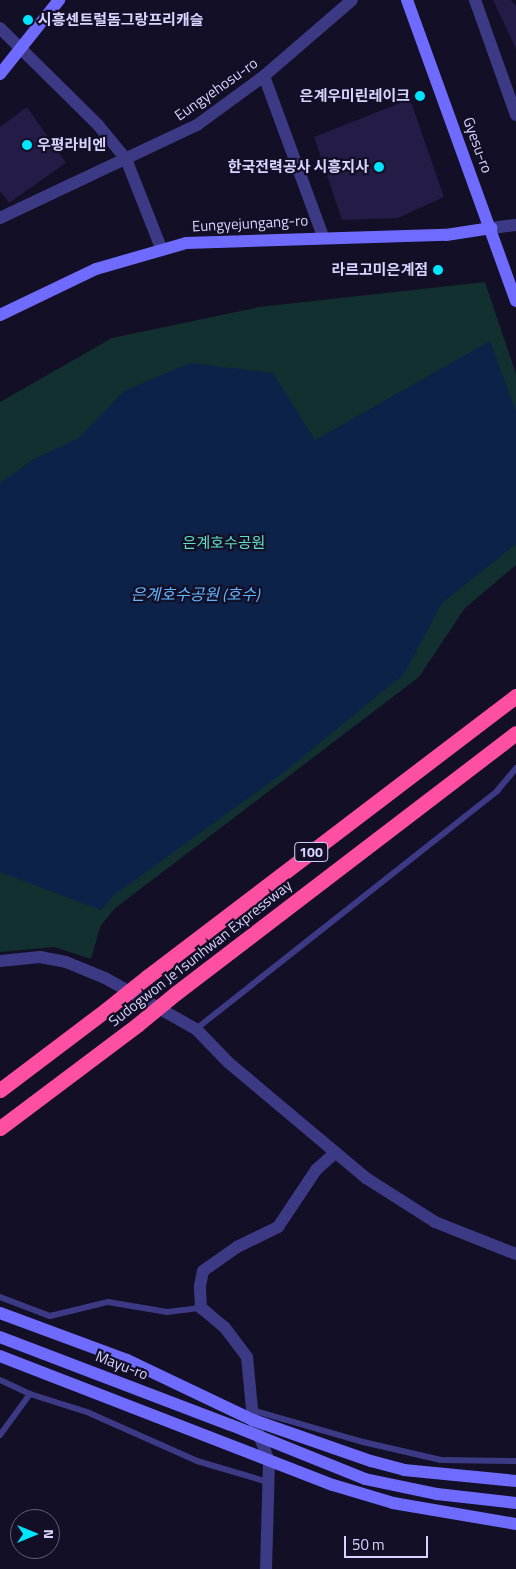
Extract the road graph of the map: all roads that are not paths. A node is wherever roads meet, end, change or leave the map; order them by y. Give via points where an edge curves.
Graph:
1 (59, 0) edge
2 (352, 0) edge
3 (407, 0) edge
4 (477, 1) edge
5 (0, 28) edge
6 (22, 50) junction
7 (0, 74) edge
8 (264, 76) junction
9 (516, 115) edge
10 (126, 160) junction
11 (0, 218) edge
12 (516, 225) edge
13 (491, 228) junction
14 (323, 236) junction
15 (161, 248) junction
16 (516, 302) edge
17 (0, 315) edge
18 (516, 696) edge
19 (516, 733) edge
20 (516, 768) edge
21 (0, 961) edge
22 (196, 1029) junction
23 (0, 1090) edge
24 (0, 1128) edge
25 (335, 1152) junction
26 (516, 1254) edge
27 (0, 1297) edge
28 (201, 1308) junction
29 (0, 1313) edge
30 (0, 1337) edge
31 (0, 1356) edge
32 (0, 1380) edge
33 (30, 1394) junction
34 (252, 1415) junction
35 (0, 1435) edge
36 (269, 1461) junction
37 (516, 1461) edge
38 (516, 1481) edge
39 (268, 1482) junction
40 (516, 1504) edge
41 (516, 1524) edge
42 (266, 1569) edge

1 - 6 main road
2 - 8 street, Eungyehosu-ro
3 - 13 main road, Gyesu-ro
4 - 9 street
5 - 6 street
6 - 7 main road
6 - 10 street via 98,125
8 - 10 street, Eungyehosu-ro via 197,126
8 - 14 street
10 - 11 street, Eungyehosu-ro
10 - 15 street
12 - 13 street, Eungyejungang-ro
13 - 14 main road, Eungyejungang-ro via 446,235
13 - 16 main road, Gyesu-ro
14 - 15 main road, Eungyejungang-ro via 206,240
15 - 17 main road, Eungyejungang-ro via 96,269
18 - 23 highway, Sudogwon Je1sunhwan Expressway / 100, bridge
19 - 24 highway, Sudogwon Je1sunhwan Expressway / 100, bridge
20 - 22 lane via 497,791
21 - 22 street via 40,958 66,962 105,978
22 - 25 street
25 - 26 street via 366,1178 436,1222
25 - 28 street via 316,1170 278,1227 237,1247 203,1271
27 - 28 lane via 50,1316 108,1302 167,1312
28 - 34 street via 224,1327 248,1357
29 - 34 main road via 127,1360
30 - 40 main road, Mayu-ro, bridge via 365,1478 437,1494
31 - 36 main road
32 - 33 lane
33 - 35 lane
33 - 39 lane via 87,1412 197,1461
34 - 36 street
34 - 37 lane via 441,1460
34 - 38 main road via 404,1470
36 - 39 street
36 - 41 main road via 393,1504
39 - 42 street

